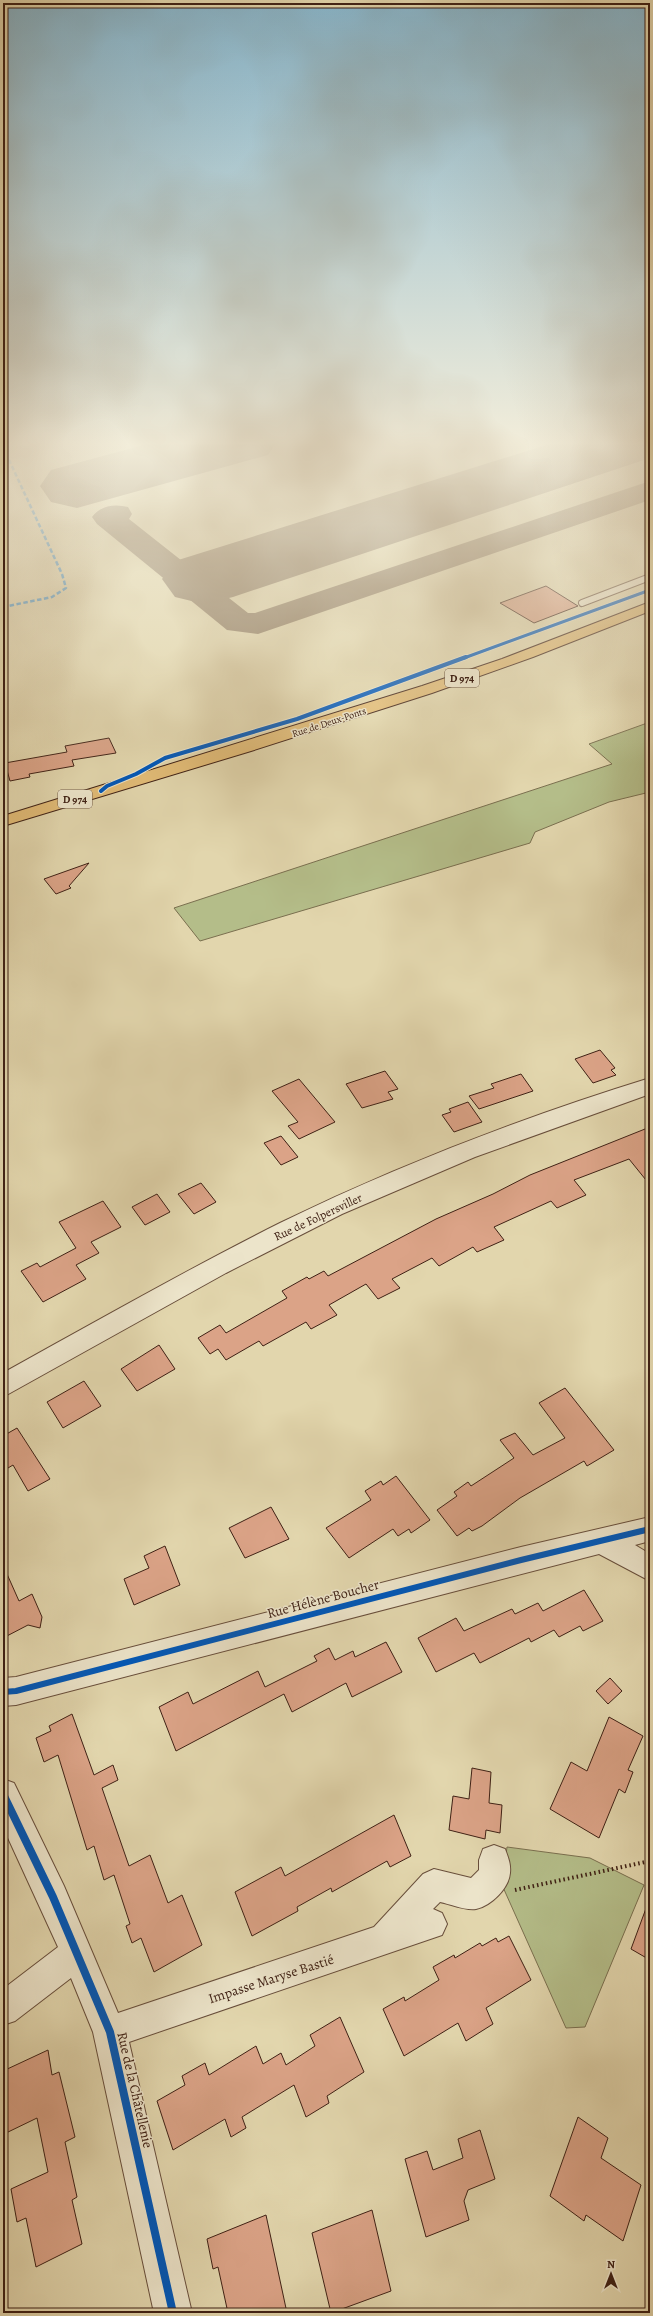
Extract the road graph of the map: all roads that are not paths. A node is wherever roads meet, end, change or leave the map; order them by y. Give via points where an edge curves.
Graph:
1 (650, 577) edge
2 (582, 604) dead end
3 (650, 606) edge
4 (3, 821) edge
5 (650, 1086) edge
6 (3, 1386) edge
7 (650, 1529) edge
8 (602, 1541) junction
9 (650, 1568) edge
10 (3, 1692) edge
11 (3, 1794) edge
12 (490, 1873) road end
13 (431, 1924) dead end
14 (384, 1941) junction
15 (77, 1953) junction
16 (3, 2009) edge
17 (110, 2032) junction
18 (173, 2313) edge

1 - 2 lane
3 - 4 main road, Rue de Deux-Ponts / D 974 via 489,668 325,723
5 - 6 street, Rue de Folpersviller via 494,1141 321,1215 253,1248
7 - 8 street, Rue Hélène Boucher
8 - 9 street
8 - 10 street, Rue Hélène Boucher via 16,1691
11 - 15 street, Rue de la Châtellenie
12 - 14 street via 475,1894 434,1885
13 - 14 street, Impasse Maryse Bastié
14 - 17 street, Impasse Maryse Bastié
15 - 16 street
15 - 17 street, Rue de la Châtellenie
17 - 18 street, Rue de la Châtellenie

